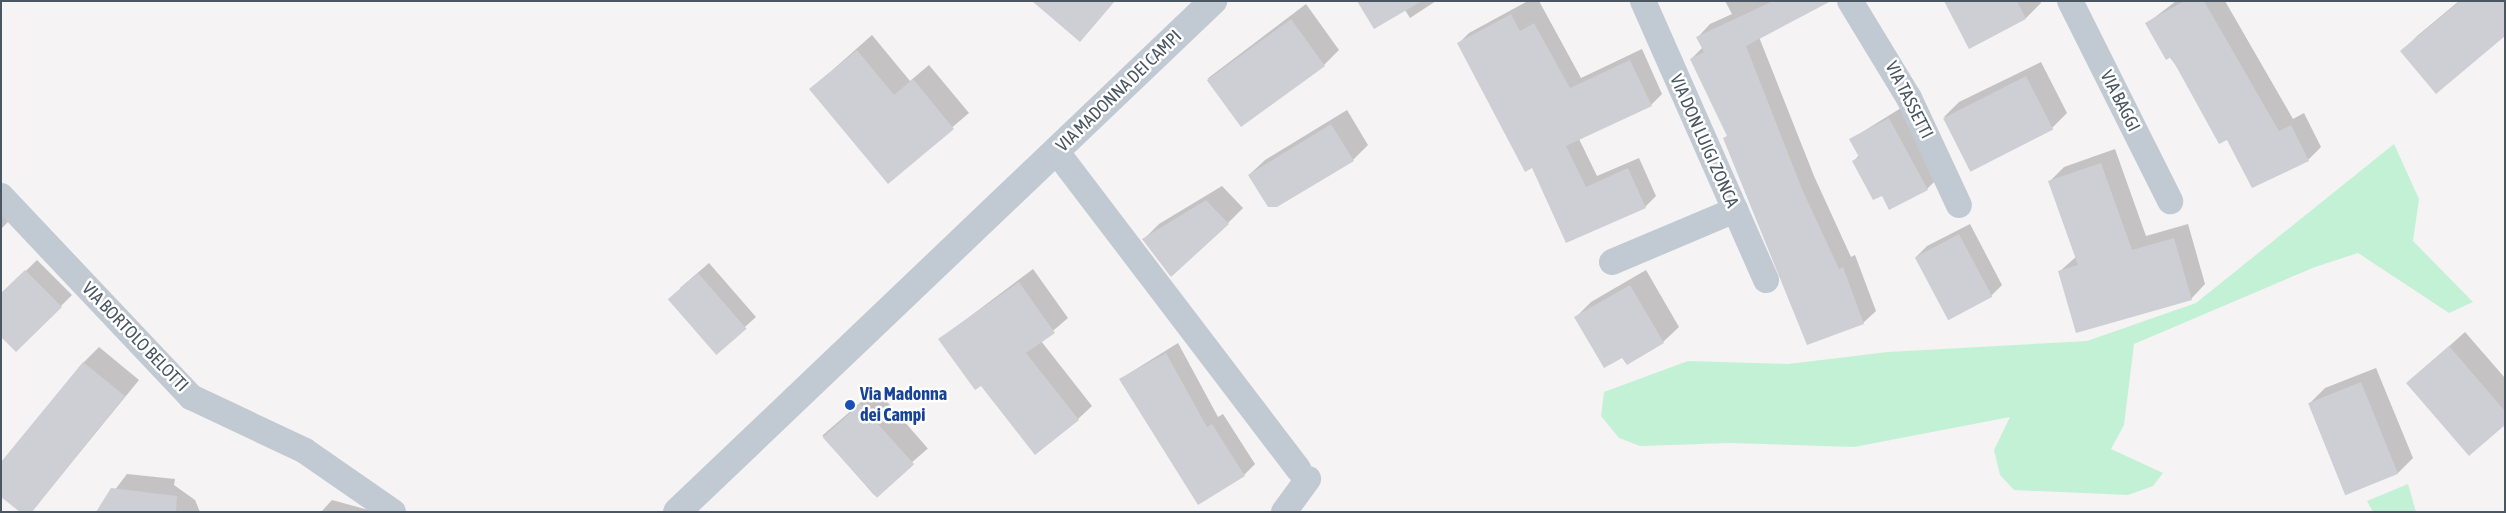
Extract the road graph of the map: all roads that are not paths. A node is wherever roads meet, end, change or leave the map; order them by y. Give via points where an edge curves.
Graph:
1 (1213, 1) edge
2 (1643, 1) edge
3 (1850, 1) edge
4 (2070, 1) edge
5 (1056, 151) junction
6 (1, 196) edge
7 (2170, 201) dead end
8 (1959, 205) dead end
9 (1735, 210) junction
10 (1612, 262) dead end
11 (1766, 280) dead end
12 (393, 512) edge
13 (677, 512) edge
14 (1284, 512) edge

1 - 5 street, VIA MADONNA DEI CAMPI
2 - 9 street, VIA DON LUIGI ZONCA
3 - 8 street, VIA TASSETTI via 1901,83
4 - 7 street, VIA BAGGI
5 - 13 street, VIA MADONNA DEI CAMPI
5 - 14 street via 1303,474
6 - 12 street, VIA BORTOLO BELOTTI via 192,396 305,451
9 - 10 street
9 - 11 street, VIA DON LUIGI ZONCA

